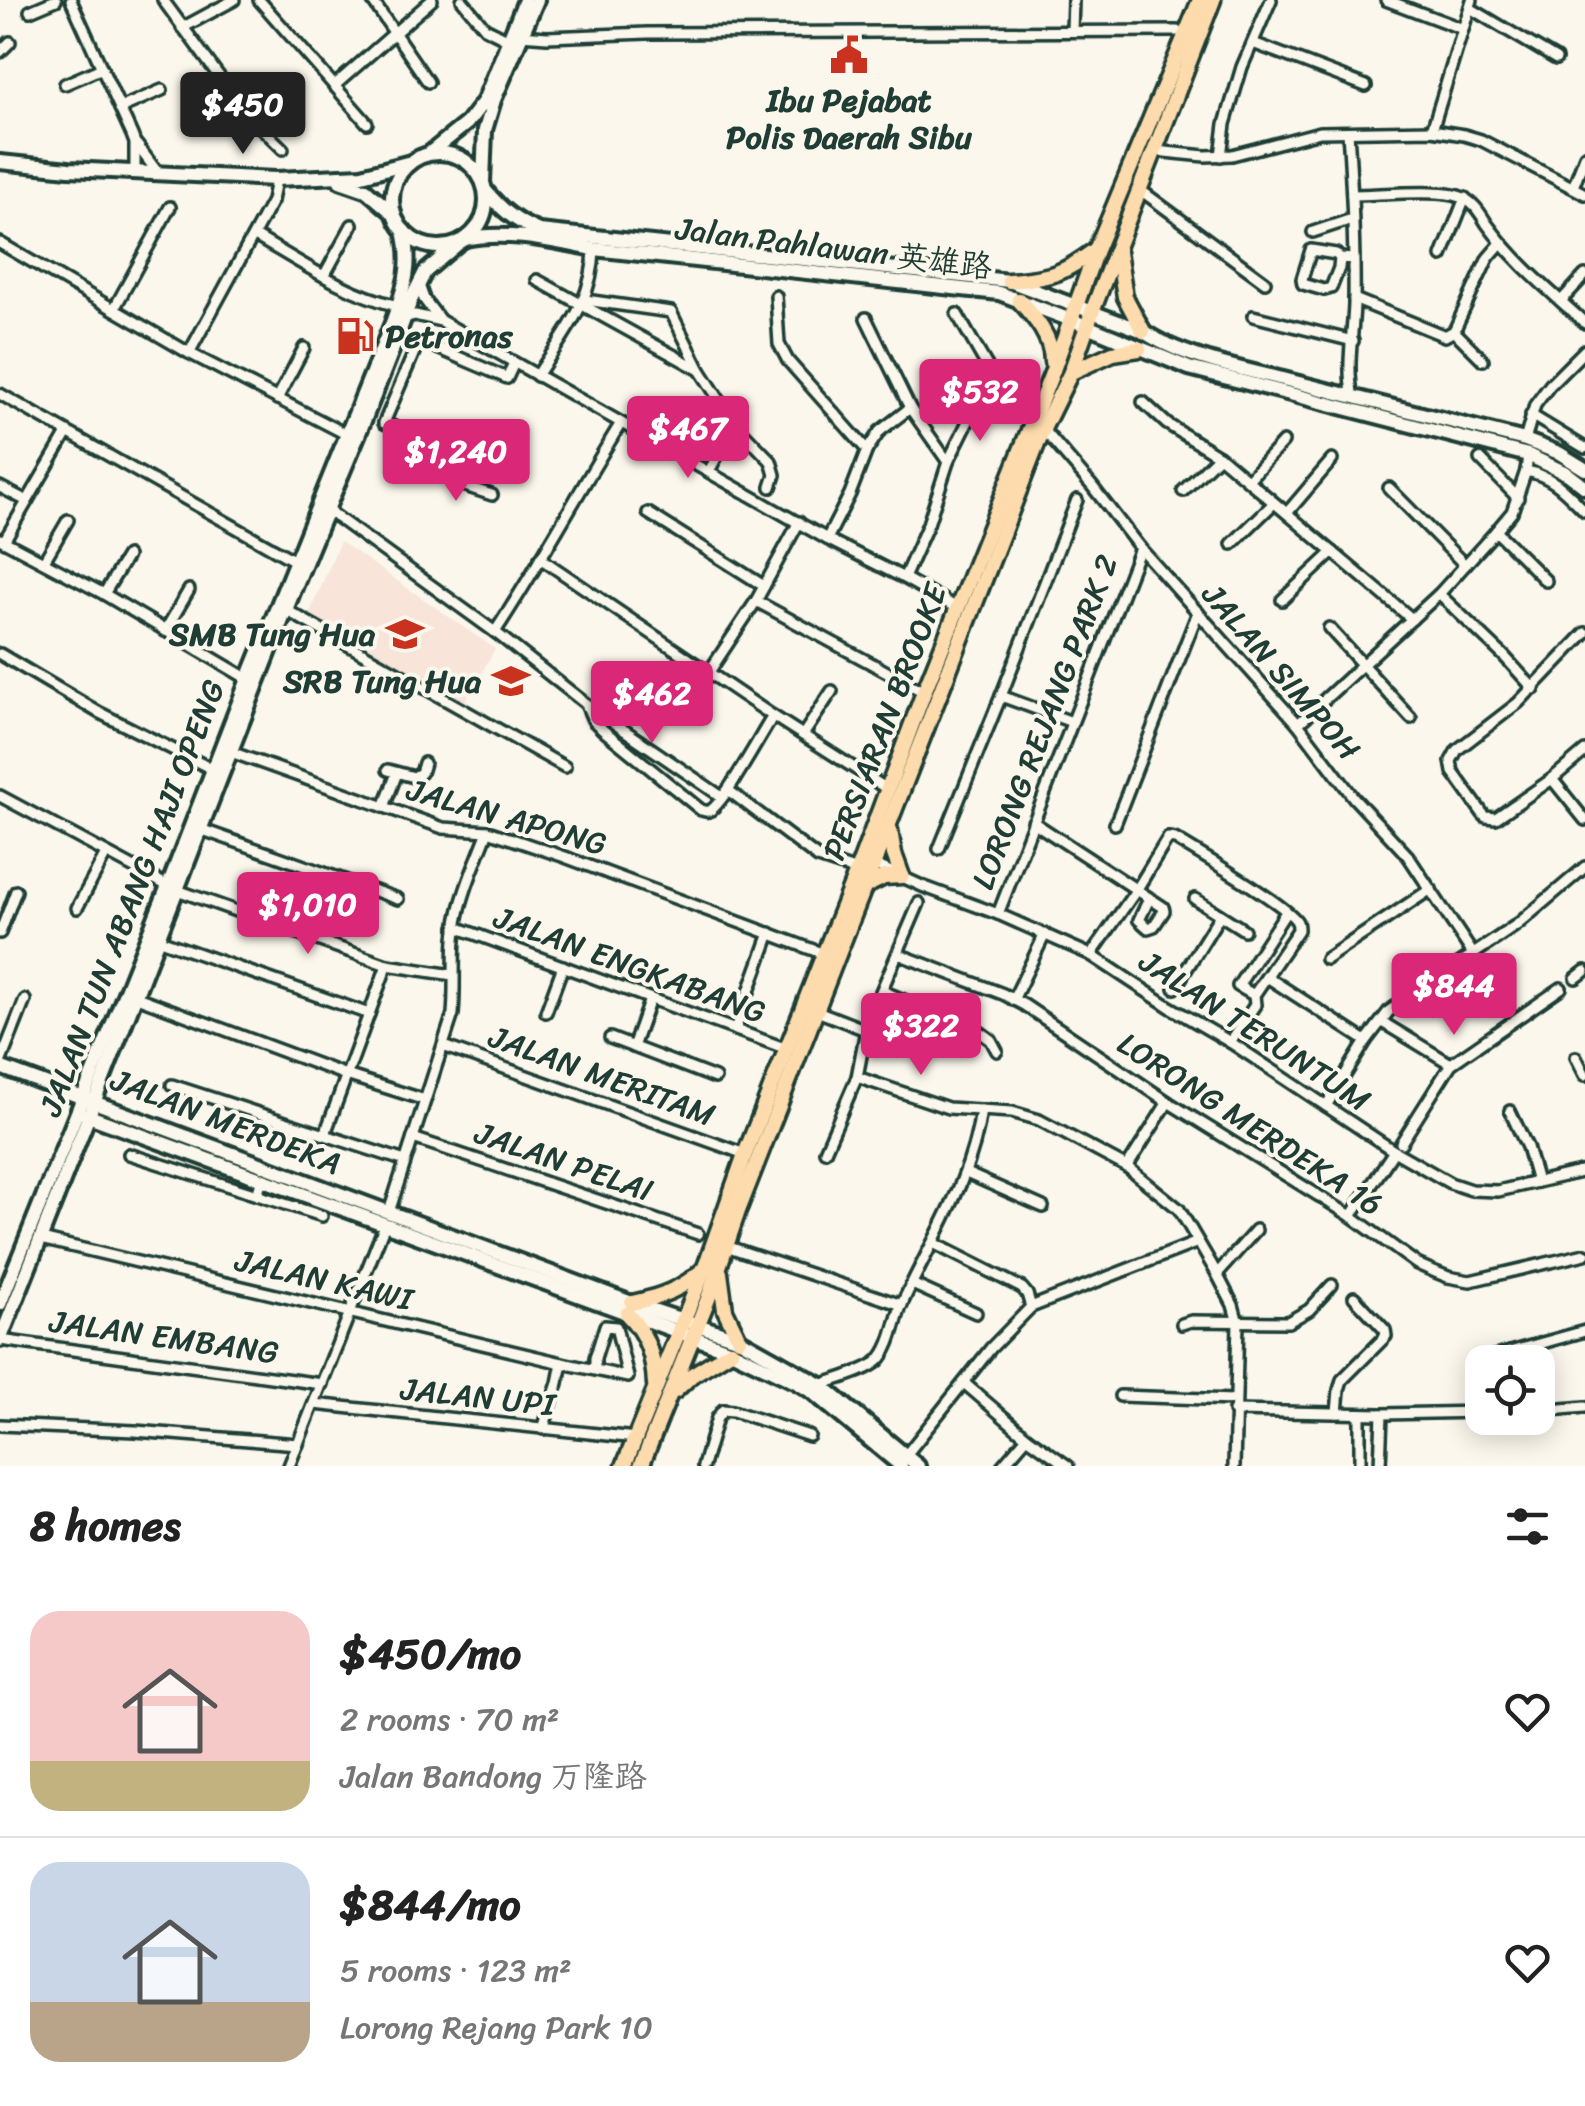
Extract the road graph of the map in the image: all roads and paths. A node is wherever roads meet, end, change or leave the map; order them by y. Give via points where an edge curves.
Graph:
1 (56, 0) edge
2 (71, 0) edge
3 (163, 0) edge
4 (234, 0) edge
5 (259, 0) edge
6 (372, 0) edge
7 (432, 0) edge
8 (462, 0) edge
9 (525, 0) edge
10 (537, 0) edge
11 (1072, 0) edge
12 (1200, 0) edge
13 (1213, 0) edge
14 (1271, 0) edge
15 (1386, 0) edge
16 (1471, 4) edge
17 (30, 11) dead end
18 (182, 28) junction
19 (1463, 29) junction
20 (1072, 31) junction
21 (1178, 31) dead end
22 (394, 33) junction
23 (514, 36) junction
24 (10, 42) dead end
25 (1253, 42) junction
26 (0, 52) edge
27 (1556, 59) dead end
28 (102, 68) junction
29 (428, 82) dead end
30 (65, 84) dead end
31 (334, 86) junction
32 (1366, 86) dead end
33 (162, 90) dead end
34 (120, 108) junction
35 (367, 122) dead end
36 (1432, 130) junction
37 (1348, 132) junction
38 (136, 143) junction
39 (282, 148) dead end
40 (1155, 151) junction
41 (429, 154) junction
42 (1221, 156) junction
43 (1585, 156) edge
44 (0, 162) edge
45 (411, 162) junction
46 (134, 172) junction
47 (158, 174) junction
48 (328, 178) junction
49 (276, 180) junction
50 (485, 187) junction
51 (1574, 187) junction
52 (1139, 189) junction
53 (1585, 194) edge
54 (1352, 195) junction
55 (1465, 198) junction
56 (170, 207) dead end
57 (394, 214) junction
58 (1352, 220) junction
59 (352, 225) dead end
60 (404, 232) junction
61 (1313, 232) dead end
62 (255, 236) junction
63 (462, 241) junction
64 (0, 243) edge
65 (1501, 243) junction
66 (1117, 246) junction
67 (594, 249) junction
68 (1096, 250) junction
69 (1442, 256) dead end
70 (1340, 258) junction
71 (1353, 258) junction
72 (1585, 274) edge
73 (324, 276) junction
74 (537, 280) dead end
75 (1009, 281) junction
76 (418, 282) junction
77 (1265, 282) dead end
78 (776, 296) dead end
79 (1354, 299) junction
80 (1019, 300) junction
81 (1560, 300) junction
82 (584, 301) junction
83 (114, 309) junction
84 (401, 312) junction
85 (1074, 312) junction
86 (958, 314) dead end
87 (1253, 316) dead end
88 (866, 318) dead end
89 (1089, 319) junction
90 (1585, 322) edge
91 (443, 323) junction
92 (1454, 330) junction
93 (1143, 331) junction
94 (1353, 342) junction
95 (434, 346) junction
96 (304, 348) dead end
97 (1138, 348) junction
98 (1585, 350) edge
99 (190, 353) junction
100 (1483, 360) dead end
101 (514, 363) junction
102 (700, 370) junction
103 (1070, 372) junction
104 (1052, 373) junction
105 (537, 376) junction
106 (1349, 380) junction
107 (1332, 392) junction
108 (0, 394) edge
109 (1353, 397) junction
110 (276, 399) junction
111 (1143, 402) dead end
112 (910, 408) junction
113 (1531, 416) junction
114 (622, 423) junction
115 (735, 424) junction
116 (1044, 428) junction
117 (67, 434) junction
118 (346, 434) junction
119 (1525, 440) junction
120 (1283, 442) dead end
121 (1585, 448) edge
122 (867, 450) junction
123 (1528, 455) junction
124 (1219, 456) junction
125 (1480, 459) dead end
126 (1332, 460) dead end
127 (948, 462) junction
128 (1526, 470) junction
129 (1585, 470) edge
130 (709, 471) junction
131 (1248, 480) junction
132 (0, 487) edge
133 (772, 487) dead end
134 (1585, 487) edge
135 (1389, 488) dead end
136 (1183, 490) dead end
137 (492, 495) dead end
138 (1518, 498) junction
139 (1076, 500) dead end
140 (26, 501) junction
141 (1274, 502) junction
142 (327, 510) junction
143 (1585, 511) edge
144 (648, 513) dead end
145 (1287, 513) junction
146 (68, 520) dead end
147 (798, 522) junction
148 (1496, 530) junction
149 (2, 540) edge
150 (827, 540) junction
151 (1232, 544) dead end
152 (1140, 548) junction
153 (1334, 552) junction
154 (126, 556) dead end
155 (540, 558) junction
156 (44, 561) junction
157 (295, 562) junction
158 (1465, 565) junction
159 (904, 578) junction
160 (1546, 581) dead end
161 (764, 586) junction
162 (189, 590) dead end
163 (104, 594) junction
164 (1440, 594) junction
165 (1282, 600) dead end
166 (756, 601) junction
167 (957, 608) junction
168 (286, 610) junction
169 (1198, 612) junction
170 (1412, 618) junction
171 (1329, 628) dead end
172 (166, 631) junction
173 (495, 632) junction
174 (1585, 634) edge
175 (0, 654) edge
176 (1361, 666) junction
177 (709, 672) junction
178 (248, 679) junction
179 (1534, 689) junction
180 (832, 690) dead end
181 (924, 692) junction
182 (1001, 696) junction
183 (586, 704) junction
184 (773, 716) junction
185 (1410, 718) dead end
186 (1072, 722) junction
187 (1298, 724) junction
188 (803, 735) junction
189 (1585, 751) edge
190 (231, 752) junction
191 (424, 763) dead end
192 (565, 767) dead end
193 (212, 769) junction
194 (1552, 778) junction
195 (887, 790) junction
196 (725, 793) junction
197 (0, 796) edge
198 (384, 808) junction
199 (1585, 820) edge
200 (1033, 822) junction
201 (890, 824) junction
202 (1115, 824) dead end
203 (200, 829) junction
204 (488, 831) junction
205 (938, 849) dead end
206 (106, 854) junction
207 (864, 865) junction
208 (1585, 866) edge
209 (1576, 875) junction
210 (902, 876) junction
211 (1585, 886) edge
212 (864, 887) junction
213 (172, 888) junction
214 (1137, 889) junction
215 (1431, 889) junction
216 (16, 891) dead end
217 (398, 899) dead end
218 (1150, 899) dead end
219 (1195, 899) dead end
220 (919, 902) dead end
221 (77, 908) dead end
222 (1286, 912) junction
223 (998, 914) junction
224 (1220, 915) junction
225 (456, 927) junction
226 (1244, 930) dead end
227 (0, 933) edge
228 (770, 933) junction
229 (1045, 934) junction
230 (157, 939) junction
231 (824, 954) junction
232 (898, 954) junction
233 (1473, 954) junction
234 (1091, 955) junction
235 (1326, 960) dead end
236 (387, 965) junction
237 (563, 966) junction
238 (452, 975) junction
239 (1267, 977) junction
240 (1175, 988) dead end
241 (1561, 988) dead end
242 (882, 991) junction
243 (1254, 995) junction
244 (134, 996) junction
245 (650, 998) junction
246 (25, 1000) dead end
247 (1013, 1000) junction
248 (817, 1011) junction
249 (546, 1012) dead end
250 (369, 1014) junction
251 (1382, 1022) junction
252 (735, 1030) junction
253 (866, 1030) junction
254 (610, 1038) dead end
255 (1366, 1041) junction
256 (1230, 1042) junction
257 (443, 1046) junction
258 (633, 1046) junction
259 (787, 1049) junction
260 (997, 1051) dead end
261 (1576, 1057) dead end
262 (1450, 1064) junction
263 (0, 1065) edge
264 (108, 1066) junction
265 (346, 1074) junction
266 (1585, 1075) edge
267 (857, 1077) junction
268 (715, 1078) dead end
269 (172, 1084) dead end
270 (83, 1098) junction
271 (425, 1100) junction
272 (1168, 1102) junction
273 (1326, 1106) junction
274 (981, 1110) junction
275 (1510, 1112) dead end
276 (84, 1114) junction
277 (126, 1114) junction
278 (121, 1130) junction
279 (325, 1134) junction
280 (413, 1138) junction
281 (1398, 1147) junction
282 (77, 1149) junction
283 (825, 1151) dead end
284 (129, 1154) dead end
285 (745, 1154) junction
286 (405, 1161) junction
287 (1127, 1166) junction
288 (966, 1172) junction
289 (1585, 1172) edge
290 (262, 1178) junction
291 (1537, 1182) junction
292 (256, 1195) junction
293 (1044, 1208) dead end
294 (322, 1216) dead end
295 (1351, 1216) junction
296 (387, 1218) junction
297 (1256, 1230) dead end
298 (698, 1234) dead end
299 (41, 1239) junction
300 (1198, 1242) junction
301 (934, 1243) junction
302 (726, 1246) junction
303 (1585, 1254) edge
304 (712, 1267) junction
305 (1218, 1274) junction
306 (912, 1284) junction
307 (1332, 1284) dead end
308 (1354, 1297) dead end
309 (0, 1304) edge
310 (902, 1305) junction
311 (1031, 1307) junction
312 (630, 1309) junction
313 (350, 1312) junction
314 (976, 1313) dead end
315 (1238, 1323) junction
316 (1182, 1324) dead end
317 (688, 1328) junction
318 (1585, 1331) edge
319 (0, 1340) edge
320 (735, 1345) junction
321 (1535, 1345) edge
322 (562, 1363) junction
323 (595, 1368) junction
324 (964, 1383) junction
325 (322, 1384) junction
326 (821, 1385) junction
327 (655, 1386) junction
328 (1120, 1396) dead end
329 (668, 1399) junction
330 (314, 1404) junction
331 (1234, 1405) junction
332 (1585, 1407) edge
333 (1555, 1410) edge
334 (1337, 1412) junction
335 (1465, 1412) edge
336 (1360, 1414) junction
337 (1382, 1414) junction
338 (0, 1425) edge
339 (543, 1429) junction
340 (809, 1436) dead end
341 (1027, 1437) junction
342 (636, 1438) junction
343 (298, 1444) junction
344 (904, 1461) edge
345 (289, 1466) edge
346 (624, 1466) edge
347 (641, 1466) edge
348 (703, 1466) edge
349 (918, 1466) edge
350 (1002, 1466) edge
351 (1068, 1466) edge
352 (1234, 1466) edge
353 (1360, 1466) edge
354 (1380, 1466) edge

1 - 17 street
2 - 28 street
3 - 18 street
4 - 18 street
5 - 31 street
6 - 22 street
7 - 22 street
8 - 23 street via 485,28
9 - 23 main road
10 - 23 main road
11 - 20 street
12 - 68 main road, PERSIARAN BROOKE
13 - 40 main road, PERSIARAN BROOKE
14 - 25 street
15 - 19 street
16 - 19 street
16 - 27 street
18 - 39 street via 246,113
19 - 36 street
20 - 21 street
20 - 23 street
22 - 29 street
22 - 31 street
23 - 41 main road via 484,101
23 - 50 main road via 484,130
24 - 26 street
25 - 32 street
25 - 42 street
28 - 30 street
28 - 34 street
31 - 35 street
33 - 34 street
34 - 38 street
36 - 37 street
36 - 51 street via 1481,140
37 - 42 street via 1320,132
37 - 54 street
38 - 46 street
38 - 47 street
40 - 42 street
40 - 52 main road, PERSIARAN BROOKE
41 - 45 main road
41 - 50 main road via 467,162
43 - 51 street
44 - 46 main road
45 - 48 main road
45 - 57 main road via 394,186
46 - 47 main road
47 - 49 main road
48 - 49 main road
48 - 57 main road via 357,185
49 - 62 street
50 - 63 main road via 483,219
50 - 75 main road, Jalan Pahlawan 英雄路 via 504,212 539,231
51 - 53 street
52 - 66 main road, PERSIARAN BROOKE
52 - 77 street
54 - 55 street
54 - 58 street
55 - 65 street
55 - 69 street
56 - 83 street
57 - 60 main road
58 - 61 street
58 - 71 street
59 - 73 street
60 - 63 main road via 430,246
60 - 84 main road, JALAN TUN ABANG HAJI OPENG via 408,278
62 - 73 street
62 - 99 street
63 - 67 main road, Jalan Pahlawan 英雄路 via 505,236
63 - 76 main road, JALAN TUN ABANG HAJI OPENG
64 - 83 street
65 - 81 street
65 - 92 street
66 - 89 main road, PERSIARAN BROOKE
66 - 93 main road via 1125,297
67 - 80 main road, Jalan Pahlawan 英雄路 via 970,288
67 - 82 street
68 - 75 main road via 1052,276
68 - 85 main road, PERSIARAN BROOKE
70 - 70 street via 1331,288 1303,284 1311,250
70 - 71 street
71 - 79 street
72 - 81 street
73 - 84 street
74 - 82 street
75 - 85 main road, Jalan Pahlawan 英雄路
76 - 84 main road, JALAN TUN ABANG HAJI OPENG
76 - 91 street
78 - 122 street via 788,360
79 - 92 street via 1444,336
79 - 94 street
80 - 85 main road, Jalan Pahlawan 英雄路
80 - 104 main road via 1048,342
81 - 90 street
82 - 102 street
82 - 102 street via 672,312
82 - 105 street
83 - 99 street
84 - 91 street
84 - 118 main road, JALAN TUN ABANG HAJI OPENG
84 - 142 main road, JALAN TUN ABANG HAJI OPENG
85 - 89 main road, Jalan Pahlawan 英雄路
85 - 104 main road, PERSIARAN BROOKE
86 - 127 street via 989,378
87 - 94 street
88 - 112 street
89 - 93 main road, Jalan Pahlawan 英雄路
89 - 97 main road, Jalan Pahlawan 英雄路
89 - 103 main road, PERSIARAN BROOKE
91 - 95 street
91 - 101 street
92 - 100 street
93 - 107 main road, Jalan Pahlawan 英雄路 via 1172,348
94 - 106 street
95 - 101 street via 507,378
95 - 137 street via 416,346 384,423 436,446 438,466 458,484
96 - 110 street
97 - 103 main road
97 - 123 main road, Jalan Pahlawan 英雄路 via 1189,368
98 - 113 street
99 - 110 street
101 - 105 street
102 - 115 street
103 - 116 main road, PERSIARAN BROOKE
104 - 167 main road, PERSIARAN BROOKE
105 - 114 street
106 - 107 street
106 - 109 street
107 - 109 main road, Jalan Pahlawan 英雄路
108 - 117 street
109 - 119 main road, Jalan Pahlawan 英雄路
110 - 118 street
111 - 124 street
112 - 122 street
112 - 127 street
113 - 119 street
113 - 121 street
114 - 130 street
114 - 155 street
115 - 130 street
115 - 133 street via 771,461
116 - 152 street, JALAN SIMPOH
116 - 201 main road, PERSIARAN BROOKE
117 - 140 street
117 - 157 street
118 - 157 main road, JALAN TUN ABANG HAJI OPENG
119 - 129 main road, Jalan Pahlawan 英雄路
120 - 131 street
122 - 150 street
123 - 128 street
123 - 134 main road, Jalan Pahlawan 英雄路
124 - 131 street
124 - 136 street
125 - 138 street
126 - 145 street
127 - 159 street
128 - 138 street
128 - 143 street via 1548,476
130 - 147 street
131 - 141 street
132 - 140 street
135 - 158 street
138 - 148 street
139 - 182 street
140 - 149 street
141 - 145 street
141 - 151 street
142 - 168 main road, JALAN TUN ABANG HAJI OPENG
142 - 173 street
144 - 161 street
145 - 153 street
146 - 156 street
147 - 150 street
147 - 161 street
148 - 158 street
148 - 160 street
149 - 156 street
150 - 159 street
152 - 169 street, JALAN SIMPOH
152 - 186 street, LORONG REJANG PARK 2
153 - 165 street
153 - 170 street
154 - 163 street
155 - 173 street
155 - 177 street
156 - 163 street
157 - 178 main road, JALAN TUN ABANG HAJI OPENG
158 - 164 street
159 - 167 street
161 - 166 street
162 - 172 street
163 - 172 street
164 - 170 street
164 - 179 street
166 - 177 street
166 - 181 street
167 - 181 main road, PERSIARAN BROOKE
168 - 190 main road, JALAN TUN ABANG HAJI OPENG
168 - 192 street
169 - 187 street, JALAN SIMPOH
169 - 202 street
170 - 176 street
171 - 176 street
172 - 178 street
173 - 183 street
174 - 179 street
175 - 193 street
176 - 185 street
176 - 187 street
177 - 184 street
178 - 193 main road, JALAN TUN ABANG HAJI OPENG
179 - 194 street via 1457,750 1453,772 1492,818
180 - 188 street
181 - 195 main road, PERSIARAN BROOKE
182 - 186 street
182 - 205 street
183 - 196 street, JALAN TERUNTUM
183 - 196 street via 603,730 700,810 711,810
184 - 188 street
184 - 196 street
186 - 200 street, LORONG REJANG PARK 2
187 - 215 street, JALAN SIMPOH
188 - 195 street
189 - 194 street
190 - 198 street, JALAN APONG
190 - 203 main road, JALAN TUN ABANG HAJI OPENG
191 - 198 street via 414,777 392,771
193 - 213 main road, JALAN TUN ABANG HAJI OPENG
194 - 199 street
195 - 207 main road, PERSIARAN BROOKE
196 - 207 street, JALAN TERUNTUM via 818,858
197 - 206 street
198 - 204 street, JALAN APONG via 443,828
200 - 214 street
200 - 223 street, LORONG REJANG PARK 2
201 - 207 main road, PERSIARAN BROOKE
201 - 210 main road
203 - 213 main road, JALAN TUN ABANG HAJI OPENG
203 - 217 street
204 - 225 street
204 - 228 street, JALAN APONG
206 - 213 street
206 - 221 street
207 - 210 street, JALAN TERUNTUM
207 - 212 main road, PERSIARAN BROOKE
207 - 231 main road, PERSIARAN BROOKE
208 - 209 street
209 - 211 street
209 - 233 street
210 - 212 main road
210 - 223 street, JALAN TERUNTUM
212 - 248 main road, PERSIARAN BROOKE
213 - 230 main road, JALAN TUN ABANG HAJI OPENG
213 - 236 street
213 - 270 main road, JALAN TUN ABANG HAJI OPENG
214 - 218 street
214 - 222 street via 1173,838
214 - 234 street
215 - 233 street, JALAN SIMPOH
215 - 235 street
216 - 227 street
219 - 224 street
220 - 232 street
222 - 239 street via 1298,930
222 - 243 street via 1238,986
223 - 229 street, JALAN TERUNTUM
224 - 226 street
224 - 240 street
225 - 237 street, JALAN ENGKABANG
225 - 238 street
228 - 231 street, JALAN APONG
228 - 252 street
229 - 234 street, JALAN TERUNTUM
229 - 247 street
230 - 244 main road, JALAN TUN ABANG HAJI OPENG
230 - 250 street
231 - 259 main road, PERSIARAN BROOKE
232 - 242 street
232 - 247 street, LORONG MERDEKA 16
233 - 251 street
234 - 256 street, JALAN TERUNTUM
236 - 238 street
236 - 250 street
237 - 245 street, JALAN ENGKABANG
237 - 249 street
238 - 257 street
239 - 243 street
239 - 255 street
241 - 262 street
242 - 253 street
242 - 260 street via 980,1032
243 - 256 street
244 - 264 main road, JALAN TUN ABANG HAJI OPENG
244 - 265 street
245 - 252 street, JALAN ENGKABANG
245 - 258 street
246 - 263 street
247 - 272 street, LORONG MERDEKA 16
248 - 253 street
248 - 302 main road, PERSIARAN BROOKE
250 - 265 street
251 - 255 street
251 - 262 street
252 - 259 street, JALAN ENGKABANG
253 - 267 street
254 - 258 street
255 - 273 street
256 - 273 street, JALAN TERUNTUM
257 - 271 street
257 - 285 street, JALAN MERITAM
258 - 268 street
259 - 285 main road, PERSIARAN BROOKE
261 - 266 street
262 - 281 street
263 - 270 main road
264 - 270 main road, JALAN TUN ABANG HAJI OPENG
264 - 277 main road via 109,1099
265 - 271 street
265 - 279 street
267 - 274 street via 948,1108
267 - 283 street
269 - 279 street
270 - 276 main road, JALAN MERDEKA
270 - 276 main road, JALAN TUN ABANG HAJI OPENG
270 - 277 main road, JALAN MERDEKA
271 - 280 street
272 - 287 street
272 - 295 street, LORONG MERDEKA 16
273 - 281 street, JALAN TERUNTUM
274 - 287 street via 1039,1120
274 - 288 street
275 - 291 street
276 - 278 main road, JALAN MERDEKA
276 - 282 main road, JALAN TUN ABANG HAJI OPENG
276 - 309 main road, JALAN TUN ABANG HAJI OPENG
277 - 296 main road, JALAN MERDEKA
278 - 282 main road via 96,1130
278 - 290 main road, JALAN MERDEKA
279 - 286 street
280 - 286 street
280 - 298 street, JALAN PELAI
281 - 291 street, JALAN TERUNTUM via 1436,1176 1471,1190
281 - 295 street
282 - 299 main road, JALAN TUN ABANG HAJI OPENG
284 - 292 street
285 - 304 main road, PERSIARAN BROOKE
286 - 296 street
287 - 300 street via 1179,1209
288 - 293 street
288 - 301 street
289 - 291 street, JALAN TERUNTUM
290 - 292 street
290 - 296 main road, JALAN MERDEKA
292 - 294 street
295 - 303 street, LORONG MERDEKA 16 via 1416,1264 1448,1278 1479,1280
296 - 312 main road, JALAN MERDEKA
296 - 313 street
297 - 305 street
299 - 313 street, JALAN KAWI
299 - 319 main road, JALAN TUN ABANG HAJI OPENG
300 - 305 street
300 - 311 street
301 - 306 street
301 - 311 street via 1022,1288
302 - 304 main road, PERSIARAN BROOKE
302 - 310 street
304 - 312 main road
304 - 317 main road, PERSIARAN BROOKE
304 - 320 main road
305 - 315 street
306 - 310 street
306 - 314 street
307 - 315 street via 1288,1322
308 - 334 street via 1386,1336 1342,1380
310 - 326 street via 878,1361
311 - 324 street
312 - 317 main road, JALAN MERDEKA
312 - 327 main road via 645,1336
313 - 322 street, JALAN KAWI
313 - 325 street
315 - 316 street
315 - 331 street
317 - 320 main road, JALAN MERDEKA
317 - 327 main road, PERSIARAN BROOKE
317 - 329 main road, PERSIARAN BROOKE
318 - 321 street
319 - 325 street, JALAN EMBANG
320 - 326 main road, JALAN MERDEKA
320 - 329 main road
320 - 344 main road, JALAN MERDEKA
322 - 323 street, JALAN KAWI
322 - 339 street
323 - 323 street via 605,1326 616,1327 628,1376
324 - 341 street
324 - 344 street
325 - 330 street
326 - 344 main road, JALAN MERDEKA
327 - 342 main road, PERSIARAN BROOKE
328 - 331 street
329 - 347 main road, PERSIARAN BROOKE
330 - 339 street, JALAN UPI
330 - 343 street
331 - 334 street
331 - 352 street
332 - 333 street
334 - 336 street
335 - 337 street
336 - 337 street
336 - 353 street
337 - 354 street
338 - 343 street
339 - 342 street, JALAN UPI
340 - 348 street via 723,1410
341 - 350 street
341 - 351 street
342 - 346 main road, PERSIARAN BROOKE
343 - 345 street
344 - 349 main road, JALAN MERDEKA

